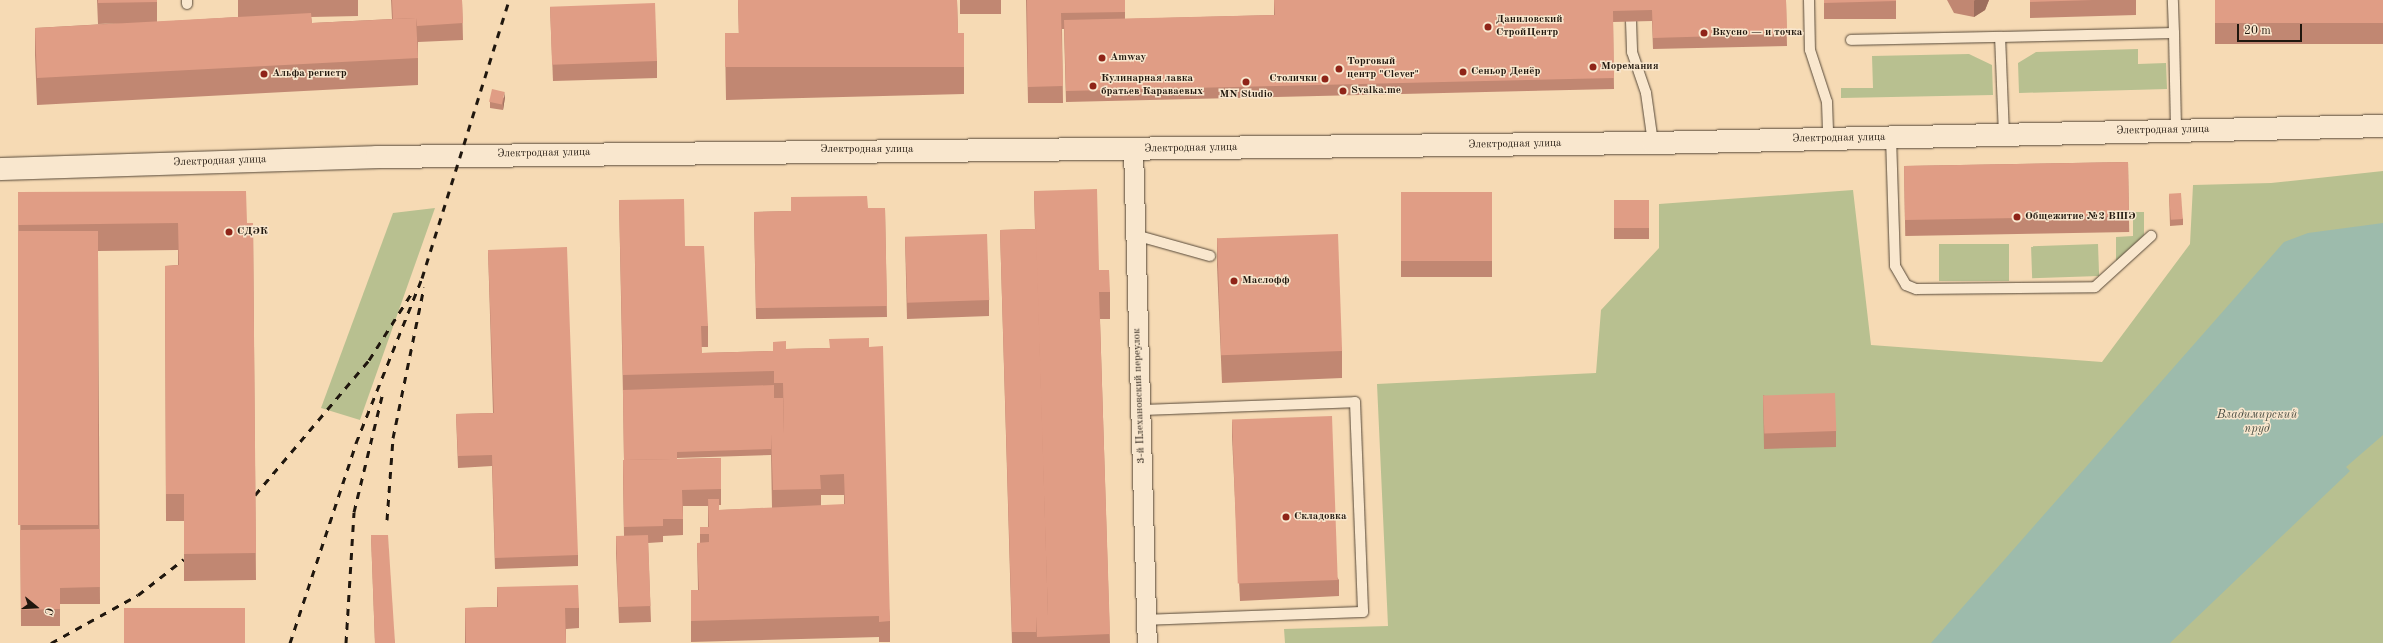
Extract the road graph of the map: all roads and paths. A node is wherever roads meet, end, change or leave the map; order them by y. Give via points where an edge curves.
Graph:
1 (1809, 0) edge
2 (2173, 0) edge
3 (1631, 21) edge
4 (2174, 33) junction
5 (2000, 36) junction
6 (1851, 40) dead end
7 (2383, 126) edge
8 (2176, 131) junction
9 (2004, 135) junction
10 (1891, 138) junction
11 (1828, 139) junction
12 (1653, 143) junction
13 (1133, 149) junction
14 (0, 169) edge
15 (1135, 235) junction
16 (2151, 236) dead end
17 (1210, 256) dead end
18 (1141, 410) junction
19 (1147, 620) junction
20 (1148, 643) edge

1 - 11 lane via 1810,50 1827,102
2 - 4 lane
3 - 12 lane via 1632,52 1646,93
4 - 5 lane
4 - 8 lane
5 - 6 lane
5 - 9 lane
7 - 8 street, Электродная улица
8 - 9 street, Электродная улица
9 - 10 street, Электродная улица
10 - 11 street, Электродная улица
10 - 16 lane via 1895,266 1906,285 1916,289 2095,287
11 - 12 street, Электродная улица
12 - 13 street, Электродная улица
13 - 14 street, Электродная улица via 392,156
13 - 15 street, 3-й Плехановский переулок
15 - 17 lane
15 - 18 street, 3-й Плехановский переулок
18 - 19 street, 3-й Плехановский переулок
18 - 19 lane via 1355,402 1363,612
19 - 20 street, 3-й Плехановский переулок

